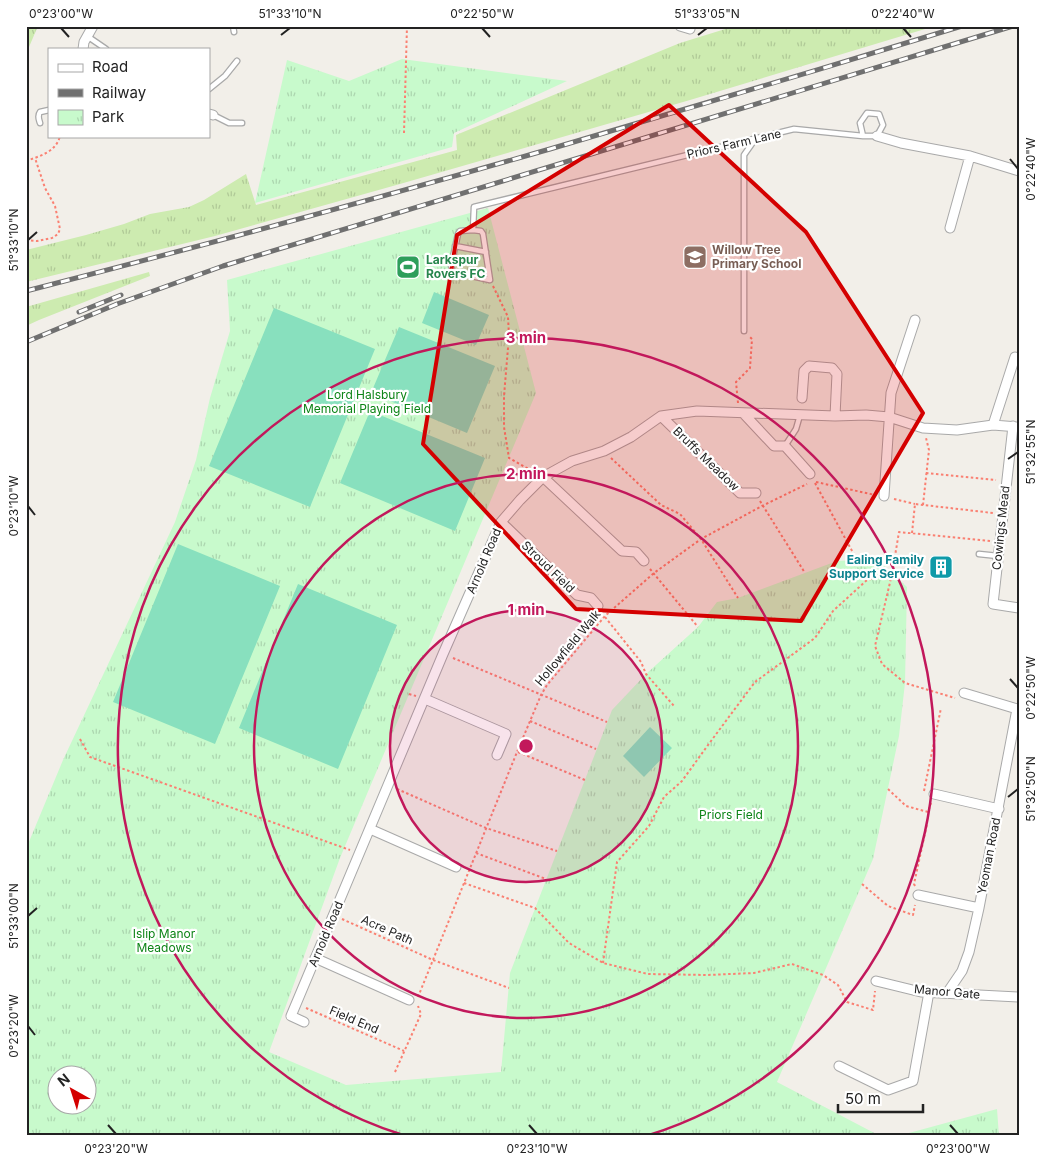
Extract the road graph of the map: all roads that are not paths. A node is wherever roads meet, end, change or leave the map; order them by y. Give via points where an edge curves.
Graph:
1 (93, 26) edge
2 (88, 36) junction
3 (82, 48) edge
4 (105, 48) edge
5 (237, 61) dead end
6 (210, 88) edge
7 (48, 110) edge
8 (211, 115) edge
9 (40, 123) dead end
10 (242, 123) dead end
11 (863, 136) junction
12 (878, 136) junction
13 (756, 138) junction
14 (970, 156) junction
15 (1019, 171) edge
16 (950, 228) dead end
17 (474, 230) junction
18 (455, 246) junction
19 (486, 252) junction
20 (915, 320) dead end
21 (744, 332) road end
22 (1015, 357) dead end
23 (802, 398) dead end
24 (743, 413) junction
25 (800, 415) junction
26 (661, 416) junction
27 (835, 416) junction
28 (889, 417) junction
29 (993, 425) junction
30 (1016, 426) edge
31 (785, 446) junction
32 (543, 477) junction
33 (812, 477) road end
34 (756, 493) road end
35 (884, 496) road end
36 (501, 522) junction
37 (979, 554) dead end
38 (998, 556) junction
39 (644, 561) road end
40 (598, 606) road end
41 (1019, 608) edge
42 (964, 693) road end
43 (425, 700) junction
44 (497, 755) dead end
45 (934, 794) road end
46 (999, 809) junction
47 (370, 828) junction
48 (456, 868) dead end
49 (918, 896) road end
50 (979, 908) junction
51 (315, 958) junction
52 (876, 981) road end
53 (929, 992) junction
54 (947, 993) junction
55 (1019, 997) edge
56 (409, 1000) dead end
57 (304, 1022) dead end
58 (839, 1066) dead end

1 - 2 street
2 - 3 street
2 - 4 lane
5 - 6 lane
7 - 9 lane via 39,113
8 - 10 lane via 229,123
11 - 12 lane, Priors Farm Lane
11 - 12 lane via 860,123 866,113 879,114 883,125
11 - 13 lane, Priors Farm Lane via 794,130
12 - 14 street, Priors Farm Lane
13 - 17 lane, Priors Farm Lane via 474,207
13 - 21 lane via 744,155
14 - 15 street, Priors Farm Lane
14 - 16 street
17 - 18 lane via 460,231
17 - 19 lane via 483,234
18 - 19 lane
18 - 19 lane via 450,266 453,272 490,280
20 - 28 street via 891,393
22 - 29 street
23 - 27 street via 804,372 810,366 832,368 836,374
24 - 25 street, Arnold Road
24 - 26 street, Arnold Road via 697,411
24 - 31 street via 774,446
25 - 27 street, Arnold Road
25 - 31 lane
26 - 32 street, Arnold Road via 604,451
26 - 34 street, Bruffs Meadow via 740,494
27 - 28 street, Arnold Road
28 - 29 street, Arnold Road via 923,428 957,430
28 - 35 street
29 - 30 street, Arnold Road
30 - 38 street, Cowings Mead
31 - 33 street
32 - 36 street, Arnold Road
32 - 39 street via 622,551 636,552
36 - 40 street, Stroud Field via 577,595 591,598
36 - 43 street, Arnold Road
37 - 38 lane
38 - 41 street, Cowings Mead via 993,604
42 - 46 street, Yeoman Road via 1017,709
43 - 44 street via 506,734
43 - 47 street, Arnold Road
45 - 46 street
46 - 50 street, Yeoman Road
47 - 48 street
47 - 51 street, Arnold Road
49 - 50 street
50 - 54 street, Yeoman Road via 962,971
51 - 56 street
51 - 57 street, Arnold Road via 292,1016
52 - 53 street, Manor Gate
53 - 54 street, Manor Gate
53 - 58 street via 913,1081 888,1090
54 - 55 street, Manor Gate

